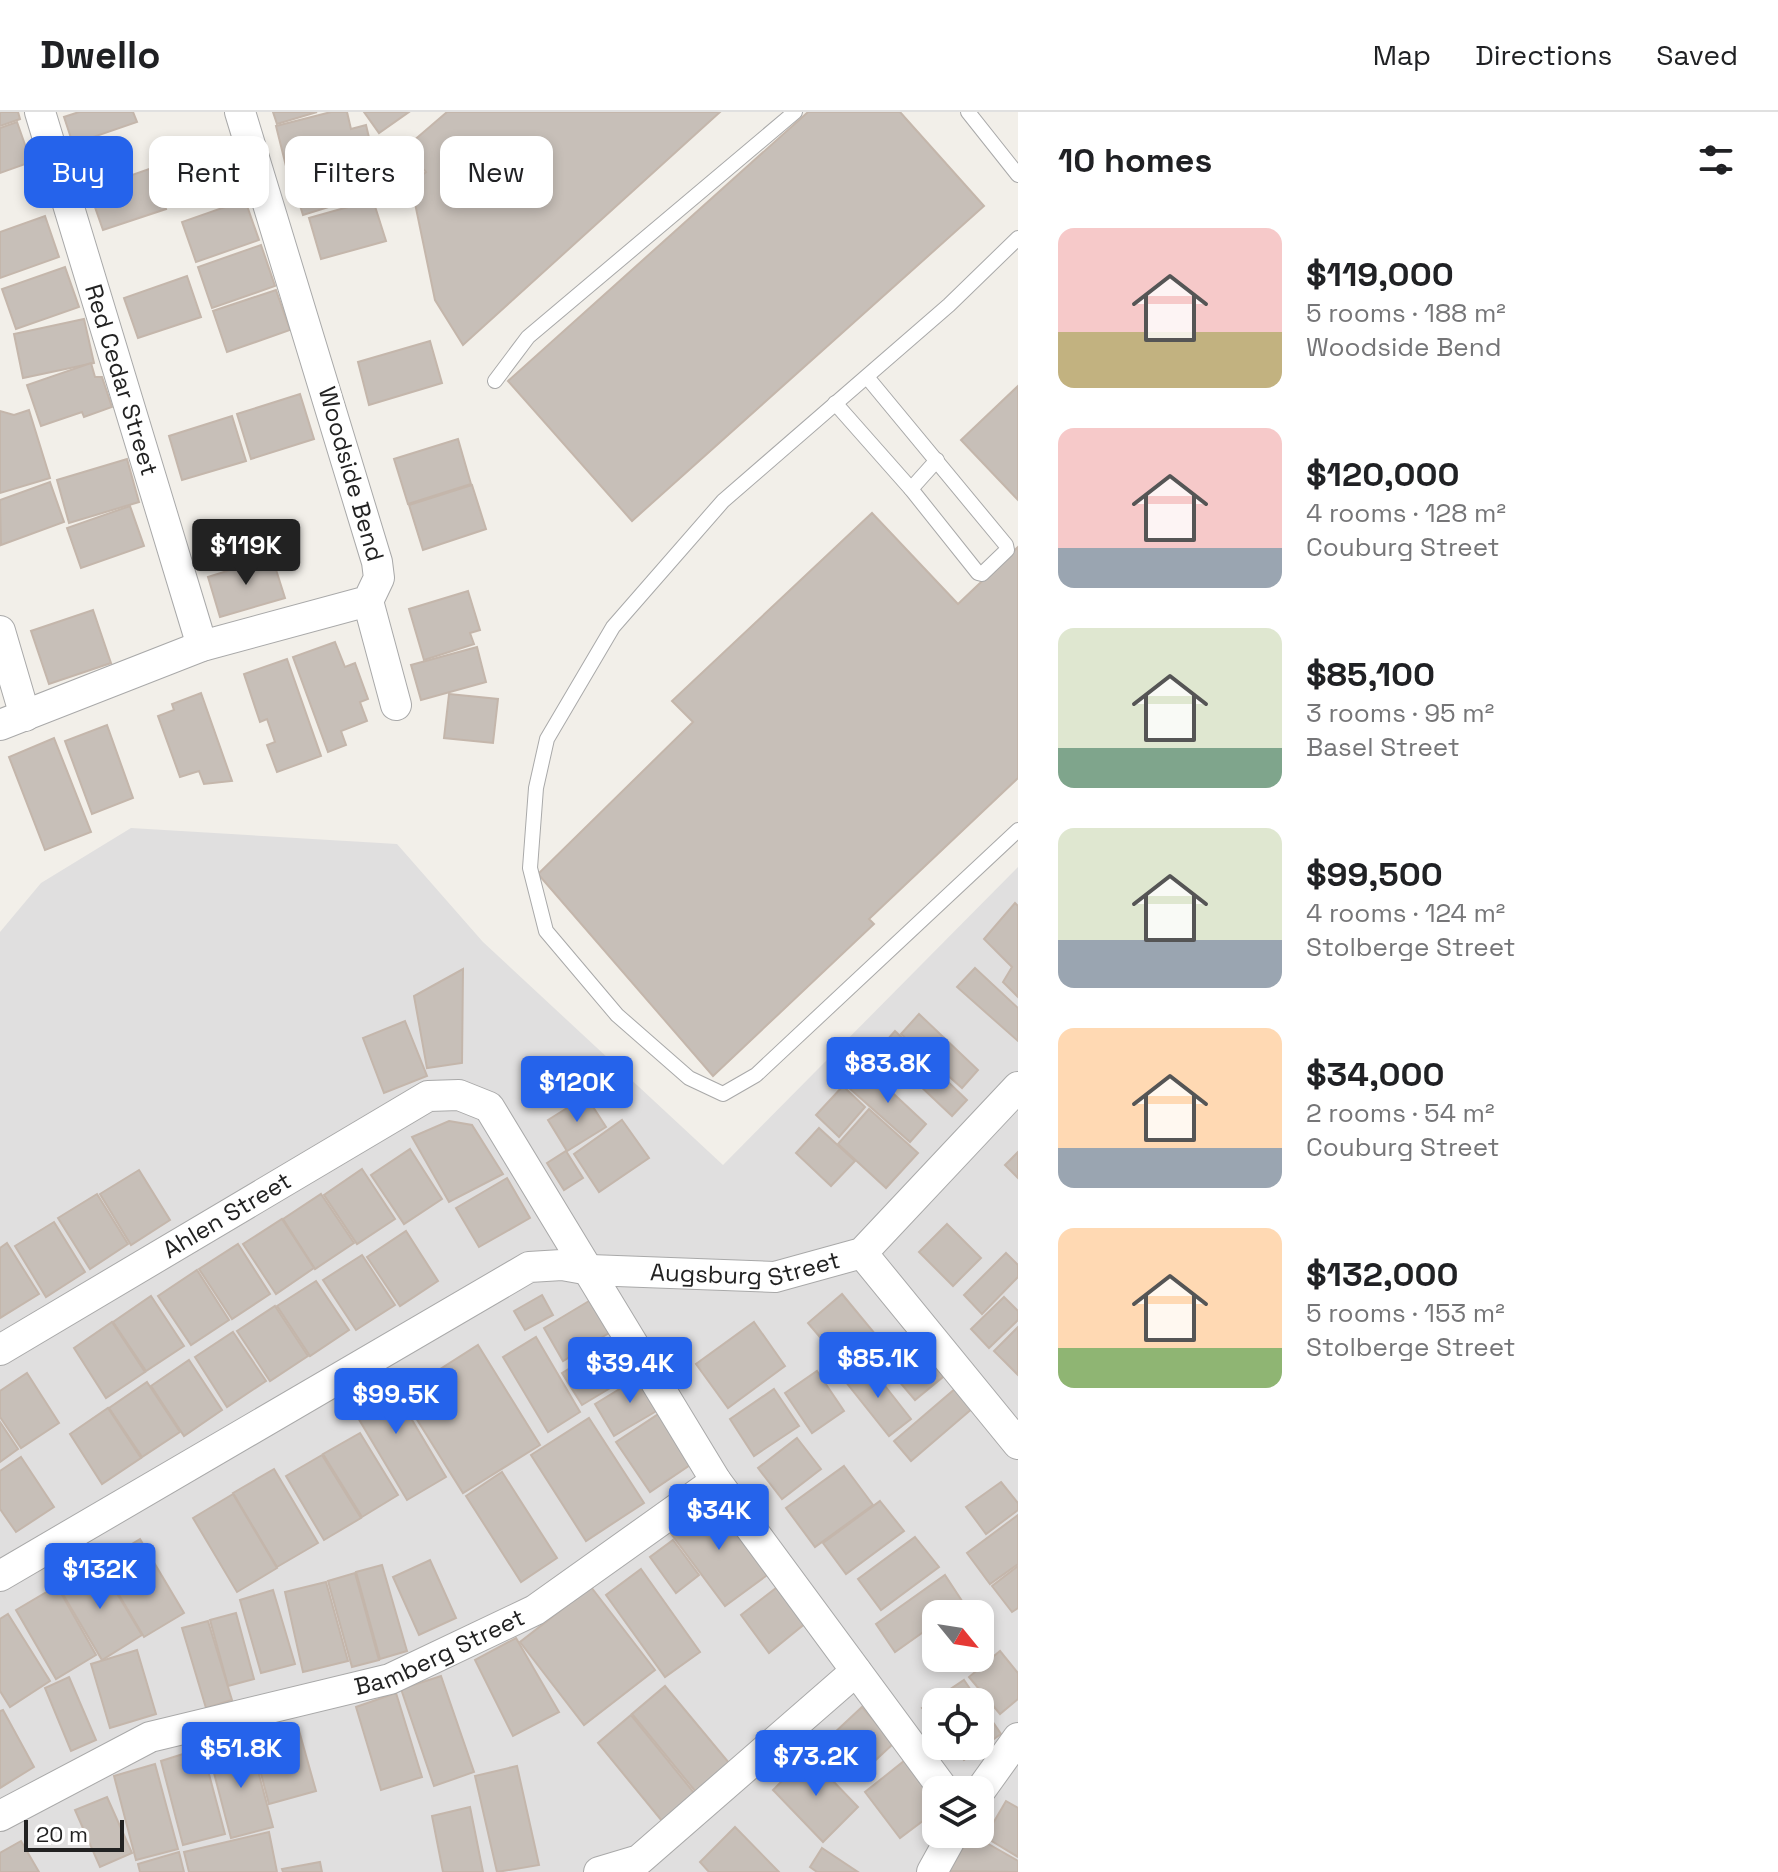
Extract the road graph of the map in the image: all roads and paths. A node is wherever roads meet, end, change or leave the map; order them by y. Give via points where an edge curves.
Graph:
1 (40, 112) edge
2 (240, 112) edge
3 (795, 112) edge
4 (968, 112) edge
5 (1018, 175) edge
6 (1018, 238) edge
7 (867, 377) junction
8 (495, 381) dead end
9 (835, 403) junction
10 (937, 460) junction
11 (911, 489) junction
12 (368, 601) junction
13 (0, 631) edge
14 (202, 646) junction
15 (396, 705) dead end
16 (12, 720) edge
17 (1018, 830) edge
18 (1018, 1087) edge
19 (862, 1253) junction
20 (590, 1270) junction
21 (0, 1350) edge
22 (1014, 1430) edge
23 (716, 1481) junction
24 (0, 1576) edge
25 (856, 1671) junction
26 (1018, 1738) edge
27 (934, 1776) edge
28 (991, 1776) edge
29 (0, 1816) edge
30 (945, 1848) edge
31 (599, 1872) edge
32 (932, 1872) edge

1 - 14 street, Red Cedar Street
2 - 12 street, Woodside Bend via 377,562 379,582
3 - 8 lane via 528,337
4 - 5 lane
6 - 7 lane
7 - 9 lane
7 - 10 lane
9 - 11 lane
9 - 17 lane via 723,501 640,595 613,627 547,739 536,788 530,868 546,931 617,1015 689,1078 723,1094 756,1075
10 - 11 lane
10 - 11 lane via 1007,550 978,573
12 - 14 street
12 - 15 street
13 - 16 street
14 - 16 street
18 - 19 street, Augsburg Street
19 - 20 street, Augsburg Street via 775,1277
19 - 22 street
20 - 21 street, Ahlen Street via 489,1107 459,1095 428,1096
20 - 23 street
20 - 24 street, Augsburg Street via 529,1267
23 - 25 street
23 - 29 street, Bamberg Street via 535,1610 390,1679 150,1737
25 - 27 street
25 - 31 street via 639,1860
26 - 28 street
30 - 32 street

